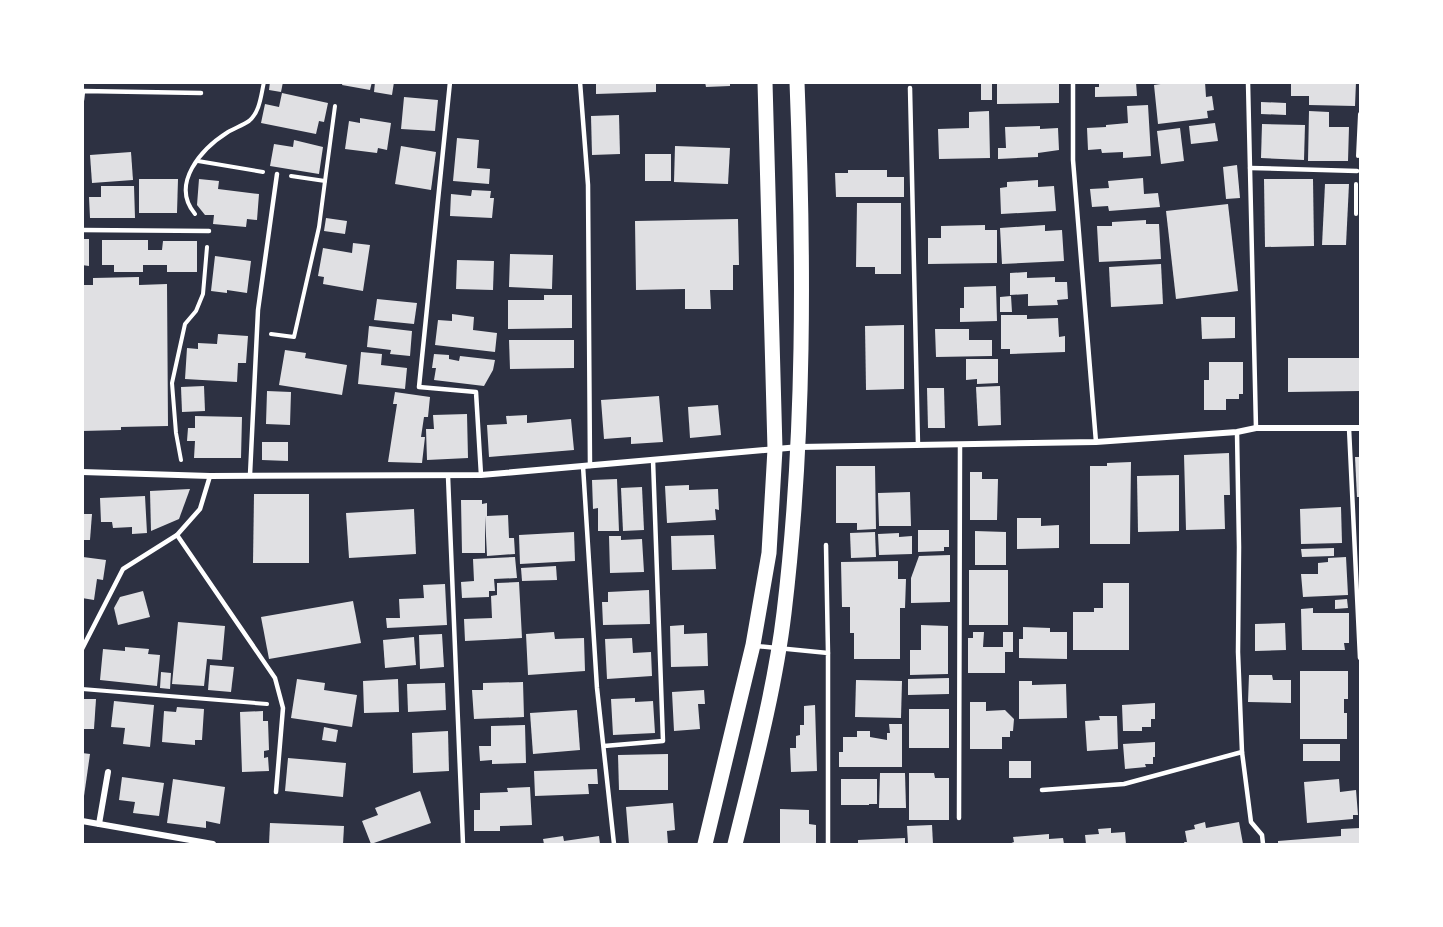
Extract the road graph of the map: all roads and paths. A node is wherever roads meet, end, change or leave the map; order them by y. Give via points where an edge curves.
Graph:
1 (264, 82) edge
2 (450, 82) edge
3 (580, 82) edge
4 (765, 82) edge
5 (797, 82) edge
6 (1072, 82) edge
7 (1248, 82) edge
8 (910, 88) dead end
9 (201, 93) dead end
10 (82, 100) edge
11 (1250, 168) junction
12 (1357, 171) dead end
13 (277, 174) dead end
14 (325, 181) dead end
15 (82, 231) edge
16 (209, 231) junction
17 (257, 332) junction
18 (1256, 428) junction
19 (1349, 428) junction
20 (1360, 428) edge
21 (1237, 432) junction
22 (1096, 442) junction
23 (918, 445) junction
24 (960, 445) junction
25 (799, 447) junction
26 (775, 449) junction
27 (652, 460) junction
28 (586, 466) junction
29 (82, 472) edge
30 (481, 474) junction
31 (183, 475) junction
32 (250, 475) junction
33 (210, 476) junction
34 (448, 476) junction
35 (177, 535) junction
36 (826, 545) dead end
37 (753, 645) junction
38 (779, 648) junction
39 (82, 649) edge
40 (828, 653) junction
41 (1360, 658) edge
42 (82, 689) edge
43 (282, 705) junction
44 (604, 746) junction
45 (1242, 752) junction
46 (108, 772) dead end
47 (1042, 790) dead end
48 (276, 792) dead end
49 (959, 818) dead end
50 (82, 821) edge
51 (99, 824) junction
52 (213, 844) edge
53 (463, 844) edge
54 (614, 844) edge
55 (705, 844) edge
56 (735, 844) edge
57 (828, 844) edge
58 (1263, 844) edge

1 - 16 path via 258,109 249,120 210,145 188,174 184,192 188,205
2 - 30 lane via 418,387 476,393
3 - 28 lane via 588,185
4 - 26 main road
5 - 25 main road via 801,196
6 - 22 lane via 1072,160
7 - 11 lane
8 - 23 lane
9 - 10 lane via 83,91
11 - 12 lane
11 - 18 lane
13 - 17 lane
14 - 17 path via 319,227 294,337
15 - 16 lane
16 - 31 path via 203,294 186,324 172,383
17 - 32 lane
18 - 19 street
18 - 21 street
19 - 20 street
19 - 41 lane
21 - 22 street
21 - 45 lane
22 - 24 street
23 - 24 street
23 - 25 street
24 - 49 lane
25 - 26 street
25 - 38 main road
26 - 27 street
26 - 37 main road via 769,553
27 - 28 street
27 - 44 lane via 663,741
28 - 30 street
28 - 44 lane
29 - 31 street
30 - 34 street
31 - 33 street
32 - 33 street
32 - 34 street
33 - 35 lane via 200,509
34 - 53 lane
35 - 39 lane via 123,569
35 - 43 lane via 275,678
36 - 40 lane
37 - 38 lane
37 - 55 main road
38 - 40 lane
38 - 56 main road
40 - 57 lane
42 - 43 path
43 - 48 lane
44 - 54 lane
45 - 47 lane via 1124,784
45 - 58 lane via 1251,822 1262,835
46 - 51 street
50 - 51 street
51 - 52 street

